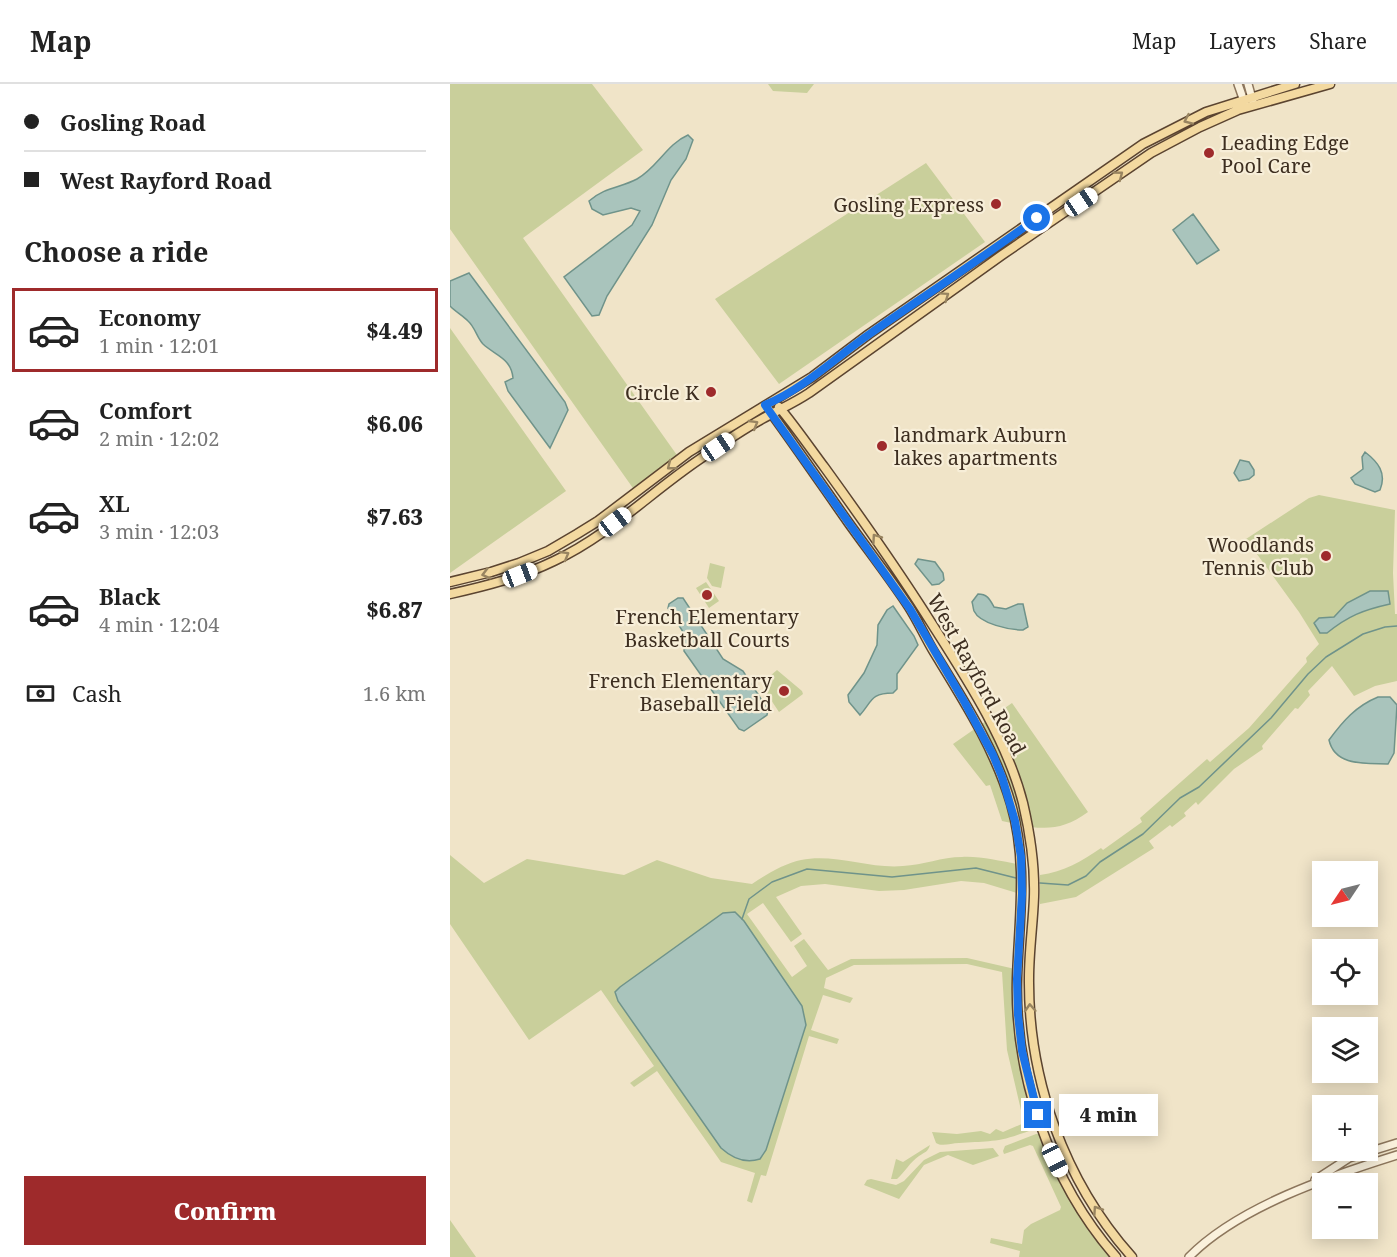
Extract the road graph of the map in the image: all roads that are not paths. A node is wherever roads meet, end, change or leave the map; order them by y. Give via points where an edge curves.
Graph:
1 (1238, 84) edge
2 (1248, 84) edge
3 (1295, 84) edge
4 (1330, 84) edge
5 (1249, 102) junction
6 (774, 401) junction
7 (765, 405) junction
8 (782, 410) junction
9 (772, 414) junction
10 (450, 582) edge
11 (450, 594) edge
12 (976, 697) junction
13 (965, 703) junction
14 (1397, 1143) edge
15 (1397, 1155) edge
16 (1304, 1188) junction
17 (1116, 1257) edge
18 (1132, 1257) edge
19 (1188, 1257) edge

1 - 5 street
2 - 5 street
3 - 5 main road
4 - 5 main road
5 -> 6 main road via 1206,111 1143,144
8 -> 5 main road via 1132,165
6 - 7 main road
6 - 8 main road, West Rayford Road
7 - 9 main road, West Rayford Road
7 -> 10 main road via 689,452 562,543 504,568
8 - 9 main road
12 -> 8 main road, West Rayford Road via 895,566
11 -> 9 main road via 520,575 565,555 700,459
9 - 13 main road, West Rayford Road via 910,609
12 - 13 main road
18 -> 12 main road, West Rayford Road via 1077,1177 1061,1145 1044,1094 1030,1013 1034,897 1029,831 1013,771
13 - 17 main road, West Rayford Road via 1002,777 1021,857 1018,1015 1033,1101 1066,1183
14 - 16 street via 1349,1158
15 - 16 street
16 - 19 street via 1218,1231

